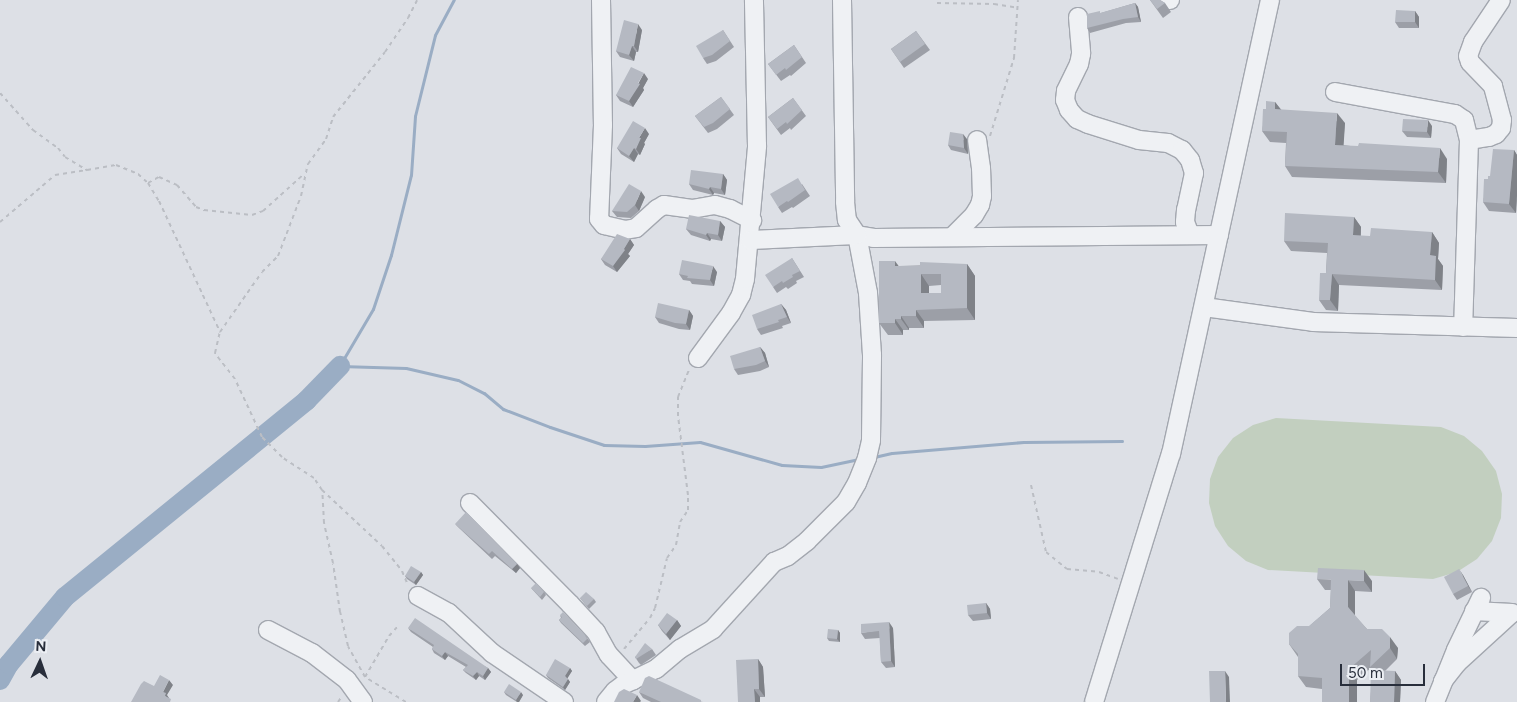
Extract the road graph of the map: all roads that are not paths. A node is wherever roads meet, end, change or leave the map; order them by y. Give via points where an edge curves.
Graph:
1 (601, 0) edge
2 (754, 0) edge
3 (842, 0) edge
4 (1270, 0) edge
5 (1501, 0) edge
6 (1078, 17) dead end
7 (1335, 92) dead end
8 (1469, 140) junction
9 (978, 147) road end
10 (752, 220) junction
11 (857, 234) junction
12 (1190, 235) junction
13 (1219, 235) junction
14 (952, 237) junction
15 (750, 240) junction
16 (1204, 307) junction
17 (1463, 327) junction
18 (1517, 328) edge
19 (698, 358) road end
20 (470, 503) dead end
21 (418, 596) road end
22 (268, 630) dead end
23 (628, 675) junction
24 (1443, 681) junction
25 (363, 702) edge
26 (564, 702) edge
27 (606, 702) edge
28 (1094, 702) edge
29 (1435, 702) edge

1 - 10 street via 603,125 599,218 604,225 625,230 636,228 664,206 692,209 706,205 730,208
2 - 10 street via 757,146
3 - 11 street via 845,202 847,220
4 - 13 street
5 - 8 street via 1473,42 1468,56 1493,86 1501,128 1489,137
6 - 12 street via 1081,54 1066,91 1069,110 1088,124 1139,140 1168,143 1182,150 1194,173 1185,222
7 - 8 street via 1455,114 1464,120
8 - 17 street
9 - 14 street via 980,205
10 - 15 street
11 - 14 street via 874,238
11 - 15 street
11 - 23 street via 868,293 872,419 867,458 852,494 807,541 774,562 713,629 680,649 656,669
12 - 13 street
12 - 14 street
13 - 16 street
15 - 19 street via 741,295
16 - 17 street via 1313,322
16 - 28 street via 1171,454
17 - 18 street
20 - 23 street via 596,632 609,655
21 - 26 street via 449,613 492,653
22 - 25 street via 359,681
23 - 27 street
24 - 24 street via 1457,663 1512,613 1477,605
24 - 29 street

